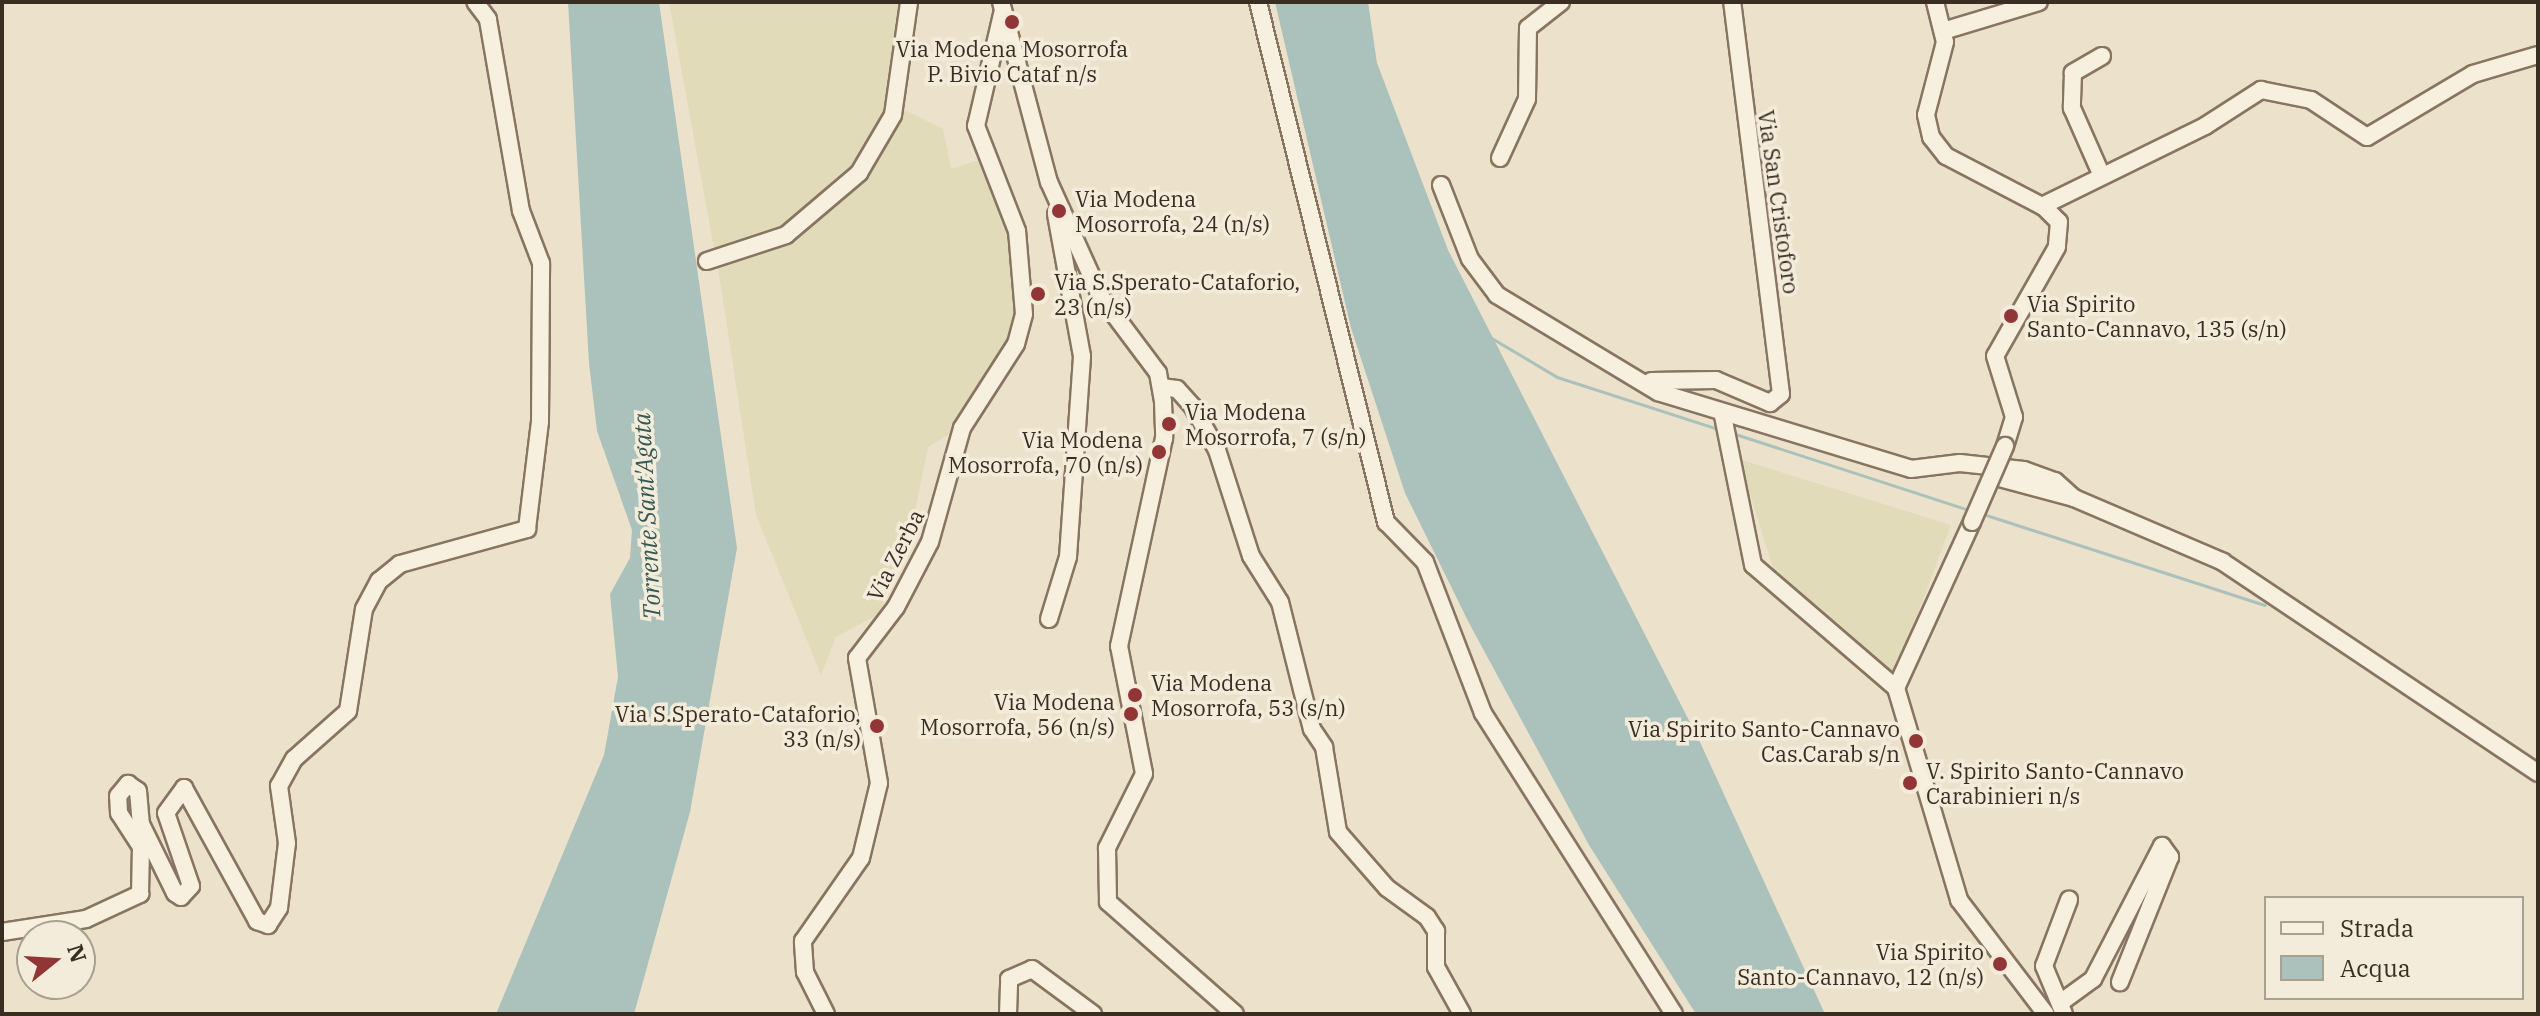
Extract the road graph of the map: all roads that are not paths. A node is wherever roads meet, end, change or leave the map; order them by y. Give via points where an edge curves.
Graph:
1 (475, 2) edge
2 (909, 2) edge
3 (1258, 2) edge
4 (1561, 2) edge
5 (1732, 2) edge
6 (1935, 2) edge
7 (2039, 2) edge
8 (1002, 6) edge
9 (1943, 31) junction
10 (2538, 55) edge
11 (2102, 56) dead end
12 (1500, 158) dead end
13 (2102, 176) junction
14 (1050, 183) junction
15 (1441, 185) dead end
16 (2042, 206) junction
17 (707, 261) dead end
18 (1643, 380) junction
19 (1161, 387) junction
20 (1724, 420) junction
21 (1992, 476) junction
22 (2074, 498) junction
23 (1049, 619) dead end
24 (1896, 688) junction
25 (2538, 773) edge
26 (2069, 900) dead end
27 (2, 932) edge
28 (2120, 982) dead end
29 (2062, 1008) edge
30 (826, 1014) edge
31 (1008, 1014) edge
32 (1093, 1014) edge
33 (1235, 1014) edge
34 (1462, 1014) edge
35 (1674, 1014) edge
36 (2046, 1014) edge

1 - 27 street via 488,19 521,211 541,263 540,422 527,529 522,537 400,564 379,581 364,609 348,711 294,759 279,786 287,843 279,908 268,925 257,921 184,788 166,813 191,886 181,897 175,893 141,824 138,791 128,784 118,805 141,847 140,894 86,919
2 - 17 street via 893,115 859,173 786,235
3 - 35 street via 1386,522 1425,562 1483,713
4 - 12 street via 1528,28 1527,99
5 - 18 street, Via San Cristoforo via 1782,382 1770,403 1716,380
6 - 9 street
7 - 9 street
8 - 14 street
8 - 30 street, Via Zerba via 976,126 1017,231 1024,314 1016,344 962,428 930,542 896,607 857,658 879,783 856,869 803,941 805,972
9 - 16 street via 1926,115 1931,137 1946,156
10 - 13 street via 2473,74 2367,137 2311,100 2261,90
11 - 13 street via 2073,73 2072,108
13 - 16 street
14 - 19 street via 1101,297 1143,345
14 - 23 street via 1082,356 1068,557
15 - 18 street via 1470,259 1497,295
16 - 21 street, bridge via 2059,222 2057,247 1995,356 2014,417
18 - 20 street
19 - 33 street via 1164,438 1119,646 1144,774 1107,848 1103,880 1108,902 1126,924
19 - 34 street via 1177,389 1199,418 1251,556 1280,602 1312,729 1324,747 1338,832 1387,888 1427,917 1436,931 1436,967
20 - 22 street via 1911,469 1960,463 2024,470 2055,481
20 - 24 street via 1748,545 1764,581
21 - 22 street
21 - 24 street, bridge
22 - 25 street via 2223,562
24 - 36 street via 1959,900
26 - 29 street via 2045,953
28 - 29 street via 2170,857 2162,846 2093,979
31 - 32 street via 1009,979 1032,969

